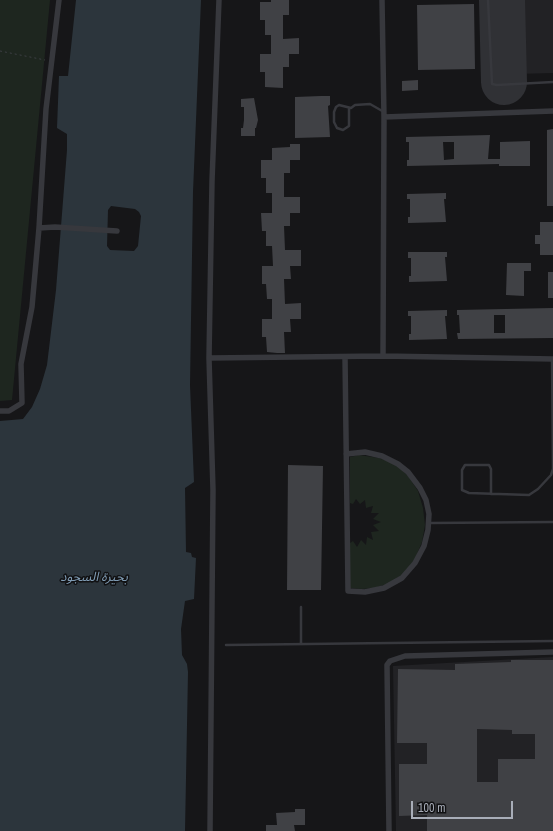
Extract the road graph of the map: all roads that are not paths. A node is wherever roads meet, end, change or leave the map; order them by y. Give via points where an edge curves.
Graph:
1 (59, 0) edge
2 (219, 0) edge
3 (382, 0) edge
4 (488, 0) edge
5 (553, 82) edge
6 (349, 108) junction
7 (553, 111) edge
8 (384, 114) junction
9 (39, 228) junction
10 (117, 231) dead end
11 (383, 356) junction
12 (345, 357) junction
13 (209, 358) junction
14 (553, 359) edge
15 (0, 411) edge
16 (346, 454) junction
17 (491, 494) junction
18 (428, 522) junction
19 (553, 522) edge
20 (301, 607) dead end
21 (553, 641) edge
22 (301, 644) junction
23 (226, 645) dead end
24 (553, 652) edge
25 (210, 831) edge
26 (389, 831) edge

1 - 9 street via 46,109
2 - 13 street
3 - 8 street
4 - 5 lane via 492,84
6 - 6 lane via 343,105 336,107 334,122 337,128 343,130 349,126
6 - 8 lane via 370,104
7 - 8 street
8 - 11 street
9 - 10 street
9 - 15 street via 32,307 21,364 22,403 10,411
11 - 12 street
11 - 14 street
12 - 13 street
12 - 16 street
13 - 25 street via 213,490
14 - 17 lane via 551,475 529,495
16 - 18 street via 365,452 382,456 408,472 426,500
16 - 18 street via 348,591 365,592 384,588 402,578 415,563 424,546
17 - 17 lane via 469,493 462,490 462,470 465,465 489,466
18 - 19 lane
20 - 22 lane
21 - 22 lane
22 - 23 lane
24 - 26 street via 405,656 390,661

